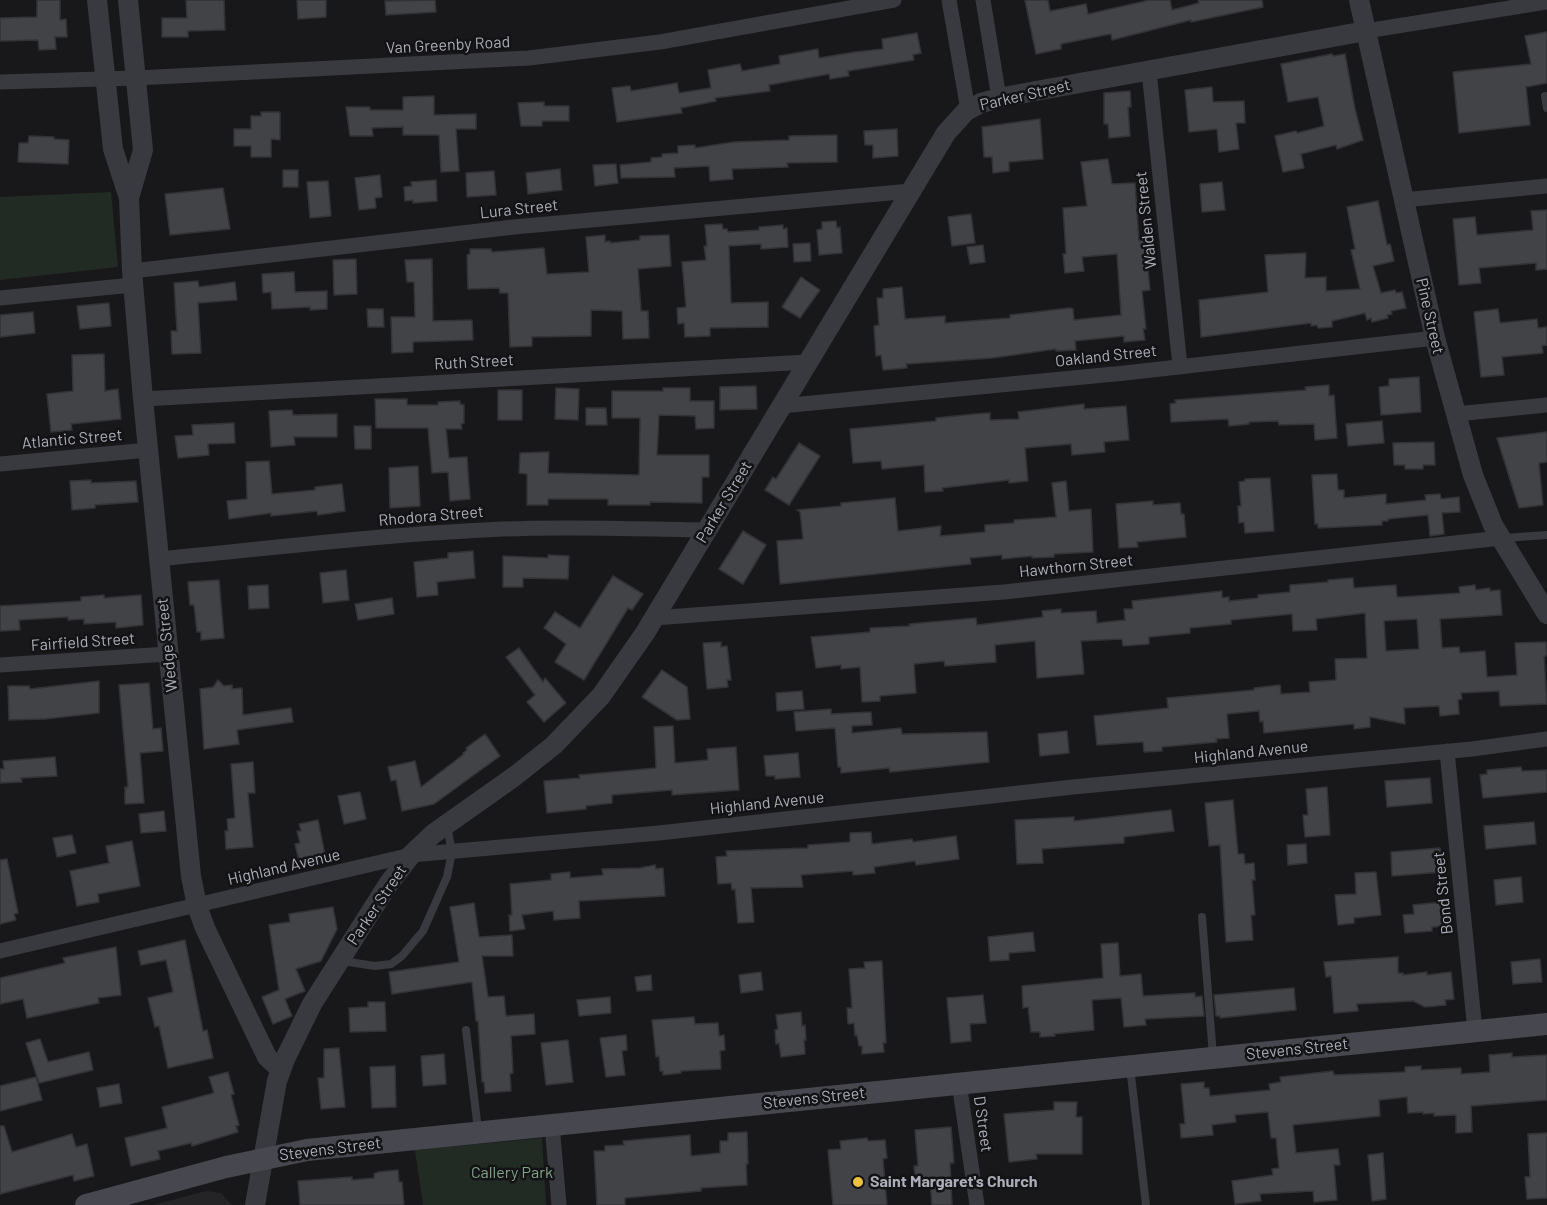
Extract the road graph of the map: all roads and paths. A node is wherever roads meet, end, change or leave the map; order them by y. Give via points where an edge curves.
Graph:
1 (97, 0) edge
2 (128, 0) edge
3 (894, 0) edge
4 (950, 0) edge
5 (983, 0) edge
6 (1359, 0) edge
7 (1547, 2) edge
8 (1366, 31) junction
9 (1149, 71) junction
10 (136, 78) junction
11 (106, 79) junction
12 (0, 82) edge
13 (1545, 96) dead end
14 (999, 98) junction
15 (1547, 108) edge
16 (968, 110) junction
17 (1547, 186) edge
18 (911, 191) junction
19 (129, 198) junction
20 (1403, 201) junction
21 (132, 278) junction
22 (0, 298) edge
23 (1435, 338) junction
24 (808, 362) junction
25 (1180, 366) junction
26 (143, 399) junction
27 (1547, 405) edge
28 (781, 406) junction
29 (1456, 414) junction
30 (148, 450) junction
31 (0, 464) edge
32 (708, 530) junction
33 (1547, 535) edge
34 (1501, 538) junction
35 (158, 559) junction
36 (1547, 614) edge
37 (654, 618) junction
38 (168, 654) junction
39 (0, 665) edge
40 (1547, 740) edge
41 (1447, 751) junction
42 (447, 824) junction
43 (452, 852) junction
44 (411, 855) junction
45 (197, 906) junction
46 (1202, 917) dead end
47 (0, 951) edge
48 (340, 960) junction
49 (1547, 1024) edge
50 (466, 1030) dead end
51 (1476, 1031) junction
52 (1213, 1057) junction
53 (1130, 1066) junction
54 (281, 1070) junction
55 (959, 1083) junction
56 (552, 1125) junction
57 (479, 1132) junction
58 (263, 1158) junction
59 (86, 1205) edge
60 (255, 1205) edge
61 (559, 1205) edge
62 (976, 1205) edge
63 (1146, 1205) edge

1 - 11 street, Wedge Street
2 - 10 street, Wedge Street
3 - 10 street, Van Greenby Road via 660,42 540,57
4 - 16 street
5 - 14 street
6 - 8 street, Pine Street
7 - 8 street
8 - 9 street, Parker Street
8 - 20 street, Pine Street
9 - 14 street, Parker Street
9 - 25 street, Walden Street
10 - 11 street, Van Greenby Road
10 - 19 street, Wedge Street via 143,150
11 - 12 street, Van Greenby Road
11 - 19 street, Wedge Street via 113,149
13 - 15 lane
14 - 16 street, Parker Street
16 - 18 street, Parker Street via 946,133
17 - 20 street
18 - 21 street, Lura Street via 514,226
18 - 24 street, Parker Street
19 - 21 street, Wedge Street
20 - 23 street, Pine Street
21 - 22 street, Lura Street
21 - 26 street, Wedge Street
23 - 25 street, Oakland Street
23 - 29 street, Pine Street
24 - 26 street, Ruth Street
24 - 28 street, Parker Street
25 - 28 street, Oakland Street
26 - 30 street, Wedge Street
27 - 29 street
28 - 32 street, Parker Street
29 - 34 street, Pine Street via 1482,501
30 - 31 street, Atlantic Street
30 - 35 street, Wedge Street
32 - 35 street, Rhodora Street via 502,529
32 - 37 street, Parker Street
33 - 34 lane
34 - 36 street, Pine Street
34 - 37 street, Hawthorn Street via 1004,592
35 - 38 street, Wedge Street
37 - 42 street, Parker Street via 608,687 554,745
38 - 39 street, Fairfield Street
38 - 45 street, Wedge Street
40 - 41 street, Highland Avenue
41 - 43 street, Highland Avenue
41 - 51 street, Bond Street
42 - 43 lane
42 - 44 street, Parker Street
43 - 44 street, Highland Avenue
43 - 48 lane via 447,877 423,931 402,956 391,964 375,966
44 - 45 street, Highland Avenue
44 - 48 street, Parker Street
45 - 47 street, Highland Avenue
45 - 54 street, Wedge Street via 267,1057
46 - 52 lane
48 - 54 street, Parker Street via 312,1004
49 - 51 main road, Stevens Street
50 - 57 lane
51 - 52 main road, Stevens Street
52 - 53 main road, Stevens Street
53 - 55 main road, Stevens Street
53 - 63 lane
54 - 58 street, Parker Street
55 - 56 main road, Stevens Street
55 - 62 street, D Street
56 - 57 main road, Stevens Street
56 - 61 street
57 - 58 main road, Stevens Street
58 - 59 main road, Stevens Street
58 - 60 street, Parker Street

